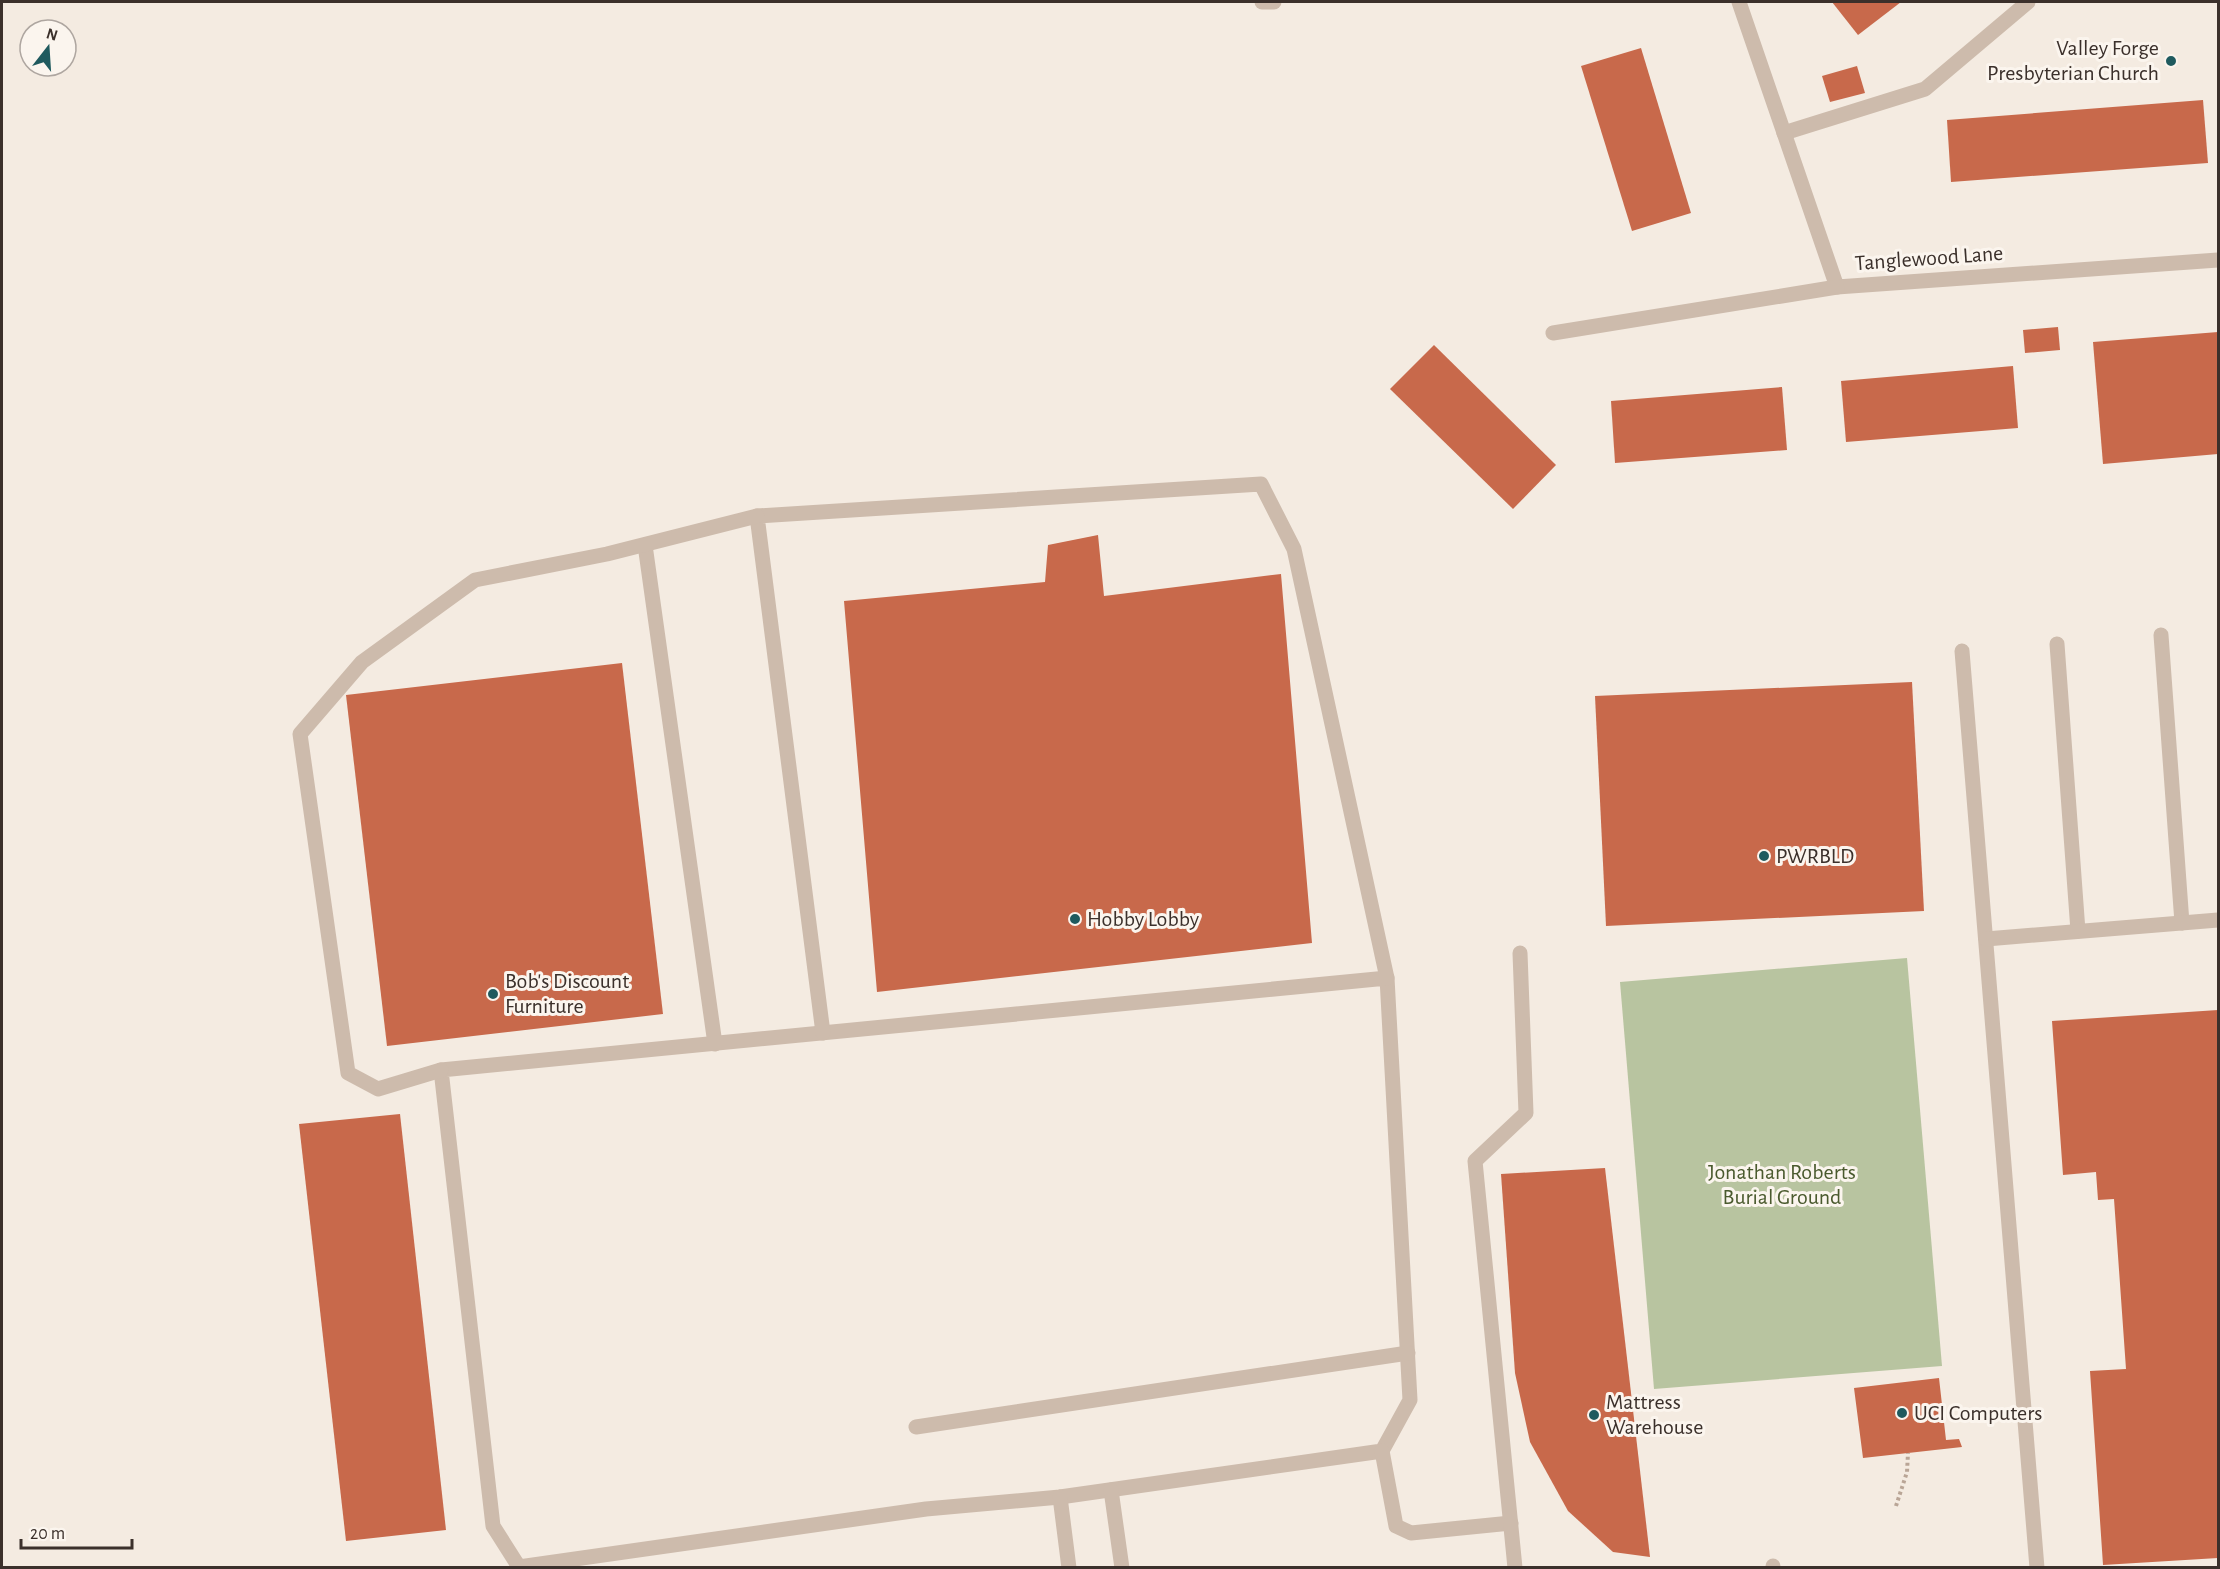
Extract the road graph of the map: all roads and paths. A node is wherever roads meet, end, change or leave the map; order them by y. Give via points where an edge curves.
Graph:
1 (1262, 2) edge
2 (1274, 2) edge
3 (1739, 2) edge
4 (2028, 2) edge
5 (1784, 133) junction
6 (2218, 260) edge
7 (1837, 287) junction
8 (1553, 333) dead end
9 (757, 516) junction
10 (645, 545) junction
11 (2161, 635) dead end
12 (2057, 644) dead end
13 (1962, 651) dead end
14 (2218, 920) edge
15 (2182, 923) junction
16 (2078, 931) junction
17 (1986, 939) junction
18 (1520, 952) dead end
19 (1386, 978) junction
20 (823, 1033) junction
21 (716, 1044) junction
22 (441, 1070) junction
23 (1408, 1353) junction
24 (916, 1427) dead end
25 (1382, 1451) junction
26 (1908, 1453) dead end
27 (1111, 1490) junction
28 (1060, 1497) junction
29 (1896, 1506) dead end
30 (1511, 1523) junction
31 (1069, 1568) edge
32 (1122, 1568) edge
33 (1515, 1568) edge
34 (2037, 1568) edge

1 - 2 street
3 - 5 street, Tanglewood Lane
4 - 5 street via 1926,89
5 - 7 street, Tanglewood Lane
6 - 7 street, Tanglewood Lane
7 - 8 street
9 - 10 street
9 - 19 street via 1261,484 1294,549
9 - 20 street
10 - 21 street
10 - 22 street via 475,580 362,662 300,734 348,1073 378,1089
11 - 15 street
12 - 16 street
13 - 17 street
14 - 15 street
15 - 16 street
16 - 17 street
17 - 34 street
18 - 30 street via 1526,1113 1476,1161
19 - 20 street
19 - 23 street
20 - 21 street
21 - 22 street
22 - 28 street via 493,1526 519,1567 926,1509
23 - 24 street
23 - 25 street via 1410,1400
25 - 27 street
25 - 30 street via 1396,1526 1411,1533
26 - 29 path via 1907,1472
27 - 28 street
27 - 32 street
28 - 31 street
30 - 33 street

